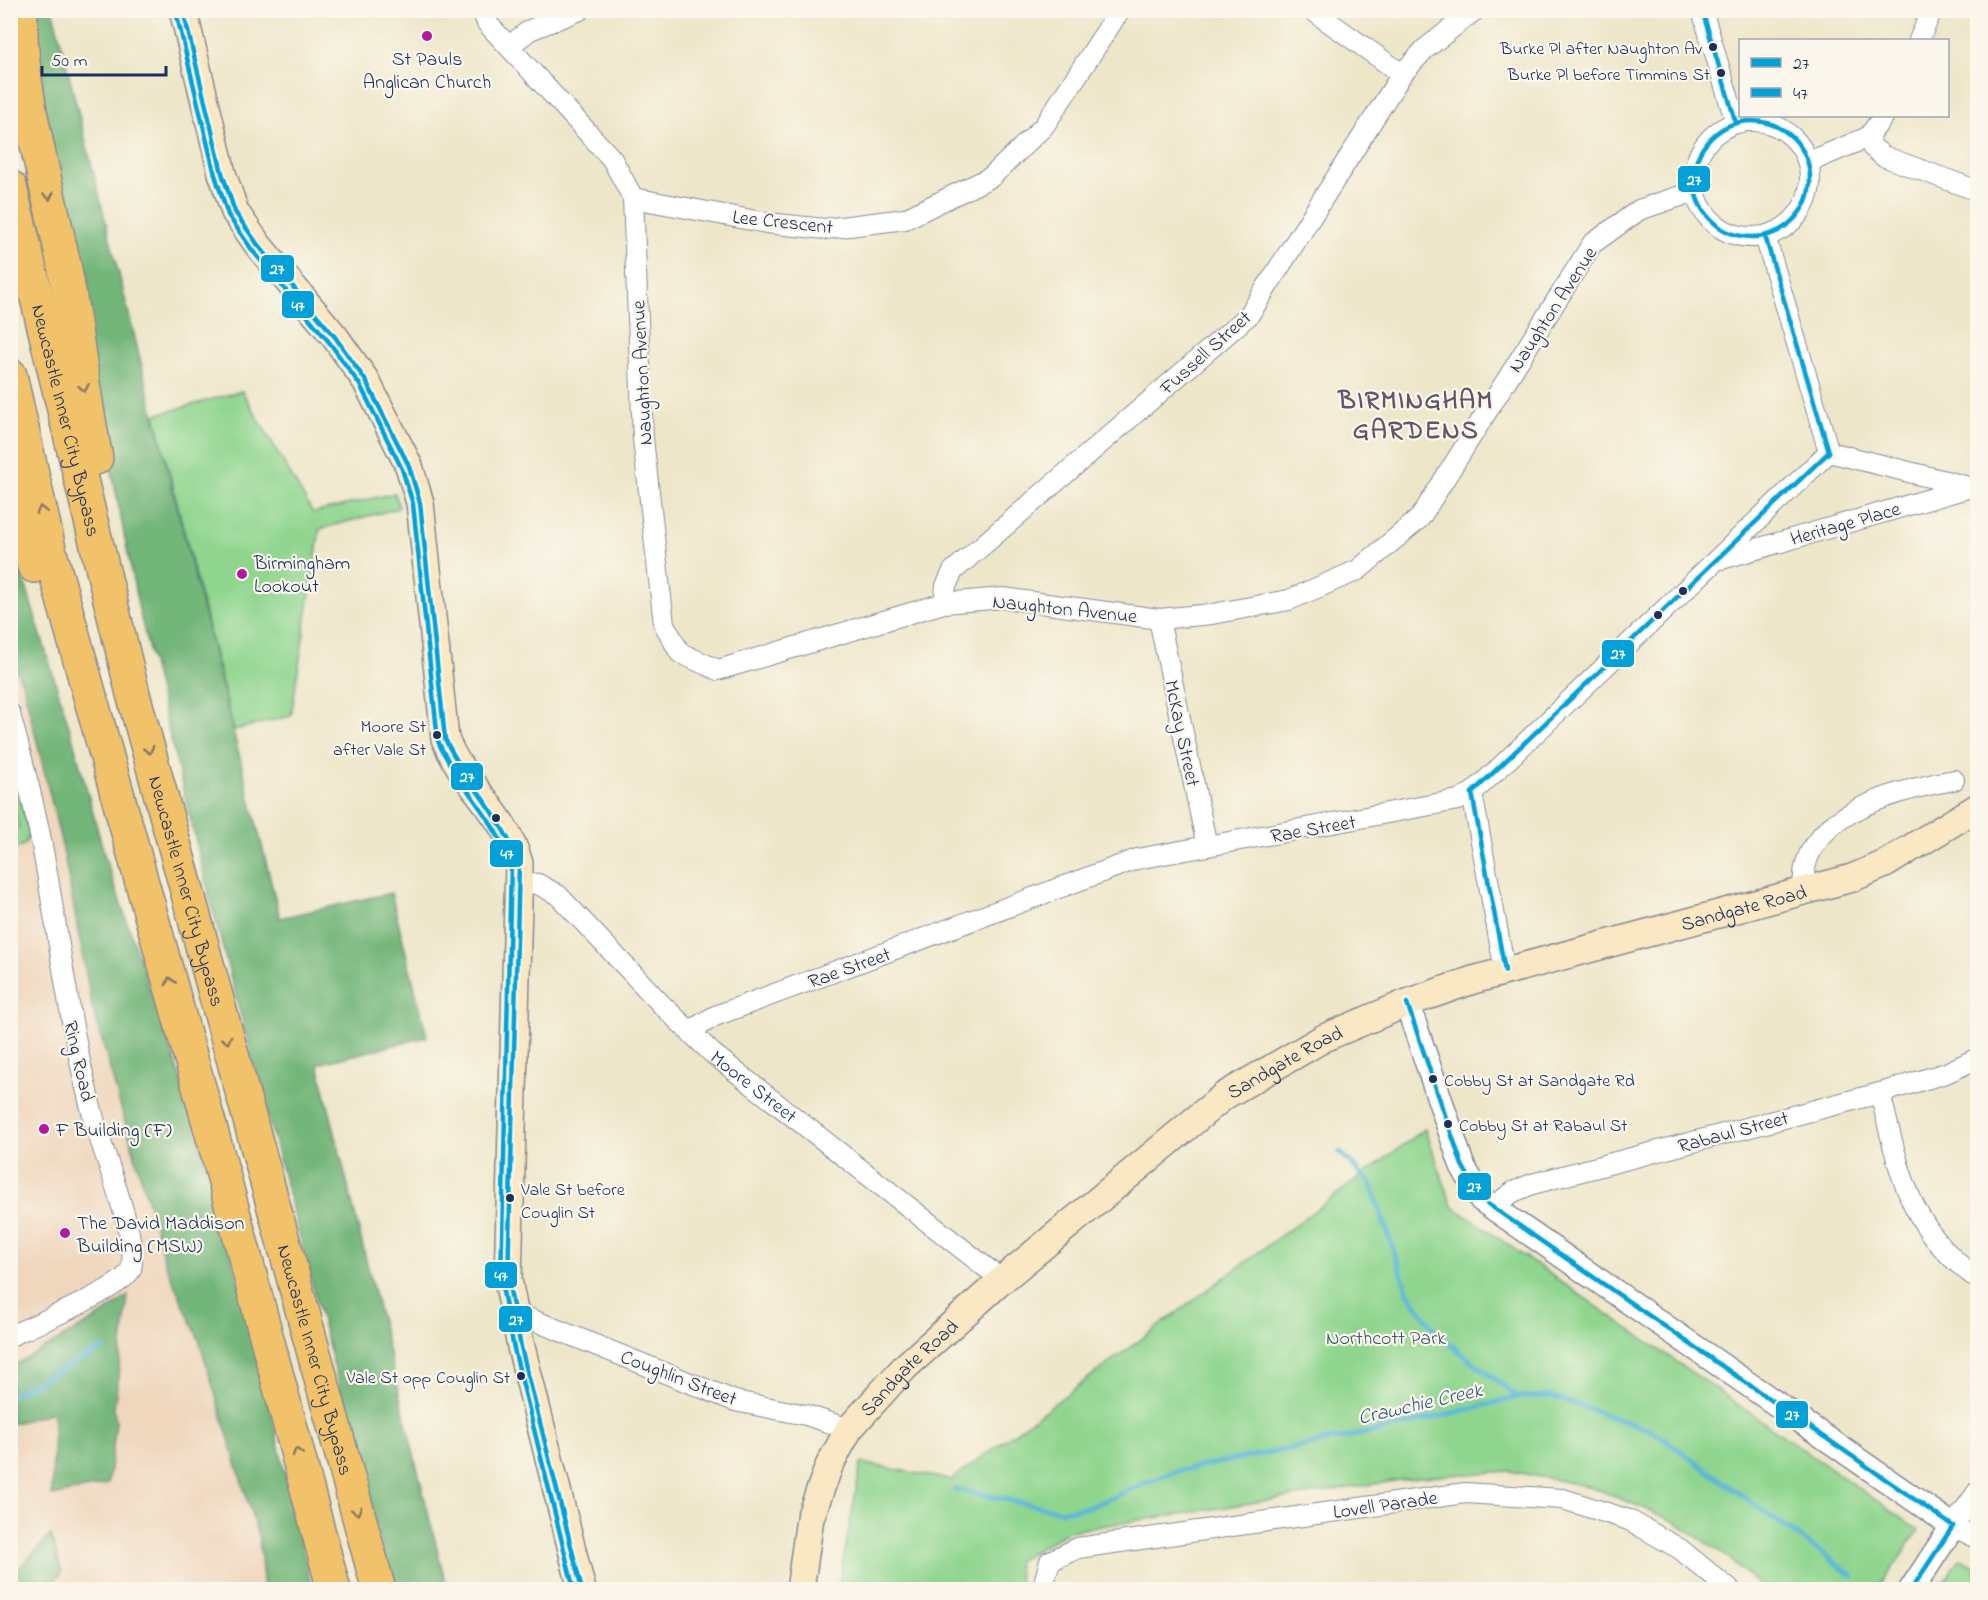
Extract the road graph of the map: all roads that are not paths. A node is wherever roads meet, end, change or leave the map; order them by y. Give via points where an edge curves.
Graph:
1 (21, 10) edge
2 (183, 10) edge
3 (482, 10) edge
4 (580, 10) edge
5 (1120, 10) edge
6 (1312, 10) edge
7 (1475, 10) edge
8 (1702, 10) edge
9 (1932, 10) edge
10 (1919, 39) edge
11 (509, 46) junction
12 (1402, 74) junction
13 (1883, 117) edge
14 (1736, 123) junction
15 (1868, 137) junction
16 (1809, 162) junction
17 (10, 187) edge
18 (1695, 191) junction
19 (1977, 191) edge
20 (633, 198) junction
21 (1765, 236) junction
22 (10, 375) edge
23 (1829, 452) junction
24 (1974, 488) edge
25 (10, 492) edge
26 (1720, 559) junction
27 (944, 603) junction
28 (1159, 619) junction
29 (133, 694) junction
30 (10, 714) edge
31 (1954, 780) dead end
32 (1472, 793) junction
33 (1977, 807) edge
34 (1207, 846) junction
35 (135, 859) junction
36 (520, 882) junction
37 (1804, 891) junction
38 (1505, 971) junction
39 (1407, 1003) junction
40 (690, 1031) junction
41 (1977, 1058) edge
42 (1880, 1092) junction
43 (1491, 1208) junction
44 (1977, 1279) edge
45 (1002, 1280) junction
46 (513, 1312) junction
47 (10, 1336) edge
48 (849, 1429) junction
49 (1977, 1491) edge
50 (1953, 1526) junction
51 (1977, 1539) edge
52 (334, 1590) edge
53 (379, 1590) edge
54 (582, 1590) edge
55 (800, 1590) edge
56 (1042, 1590) edge
57 (1730, 1590) edge
58 (1911, 1590) edge

1 -> 29 highway via 20,34 36,139 65,273 92,440 121,582
2 - 36 main road via 235,212 351,358 409,466 420,503 445,740 456,763 507,830 519,862
3 - 11 street via 487,23
4 - 11 street via 530,30
5 - 20 street, Lee Crescent via 1044,126 991,177 905,219 825,229 766,223
6 - 12 street
7 - 12 street, Fussell Street via 1425,49
8 - 14 street
9 - 10 street
11 - 20 street via 612,159
12 - 27 street, Fussell Street via 1249,315 953,571
13 - 15 street
14 - 16 street via 1754,120 1788,132 1801,145
14 - 18 street via 1707,142 1698,157
15 - 16 street
15 - 19 street via 1883,156
16 - 21 street via 1808,198 1800,214 1787,227
17 - 29 highway, Newcastle Inner City Bypass
18 - 21 street via 1702,210 1715,224 1732,234
18 - 28 street, Naughton Avenue via 1639,210 1592,244 1420,518 1358,570 1289,600
20 - 27 street, Naughton Avenue via 643,440 664,624 680,653 718,670
21 - 23 street
35 -> 22 highway, Newcastle Inner City Bypass via 49,549
23 - 24 street
23 - 26 street, Rae Street
24 - 26 street, Heritage Place
25 - 35 highway via 69,675
26 - 32 street, Rae Street
27 - 28 street, Naughton Avenue via 1003,598
28 - 34 street, McKay Street
29 -> 53 highway, Newcastle Inner City Bypass
30 - 47 street, Ring Road via 43,848 70,1021 105,1160 132,1239 133,1260 129,1274 82,1302
31 - 37 street via 1894,793 1845,816 1807,860
32 - 34 street, Rae Street via 1442,806
32 - 38 street
33 - 37 main road, Sandgate Road via 1885,864
34 - 40 street, Rae Street via 1137,859 715,1016
52 -> 35 highway, Newcastle Inner City Bypass
36 - 40 street, Moore Street via 538,884 558,895
36 - 46 main road via 508,1250
37 - 38 main road, Sandgate Road
38 - 39 main road, Sandgate Road
39 - 43 street via 1467,1178
39 - 45 main road, Sandgate Road via 1324,1038 1224,1096
40 - 45 street, Moore Street via 712,1053
41 - 42 street, Rabaul Street via 1946,1073
42 - 43 street, Rabaul Street via 1532,1184
42 - 44 street via 1903,1181 1926,1231 1956,1264
43 - 50 street
45 - 48 main road, Sandgate Road via 905,1367
46 - 48 street, Coughlin Street via 735,1401 806,1415
46 - 54 main road
48 - 55 main road, Sandgate Road via 829,1466 810,1518
49 - 50 street
50 - 51 street
50 - 58 street
56 - 57 street, Lovell Parade via 1050,1561 1078,1548 1465,1493 1563,1499 1629,1520 1680,1549

